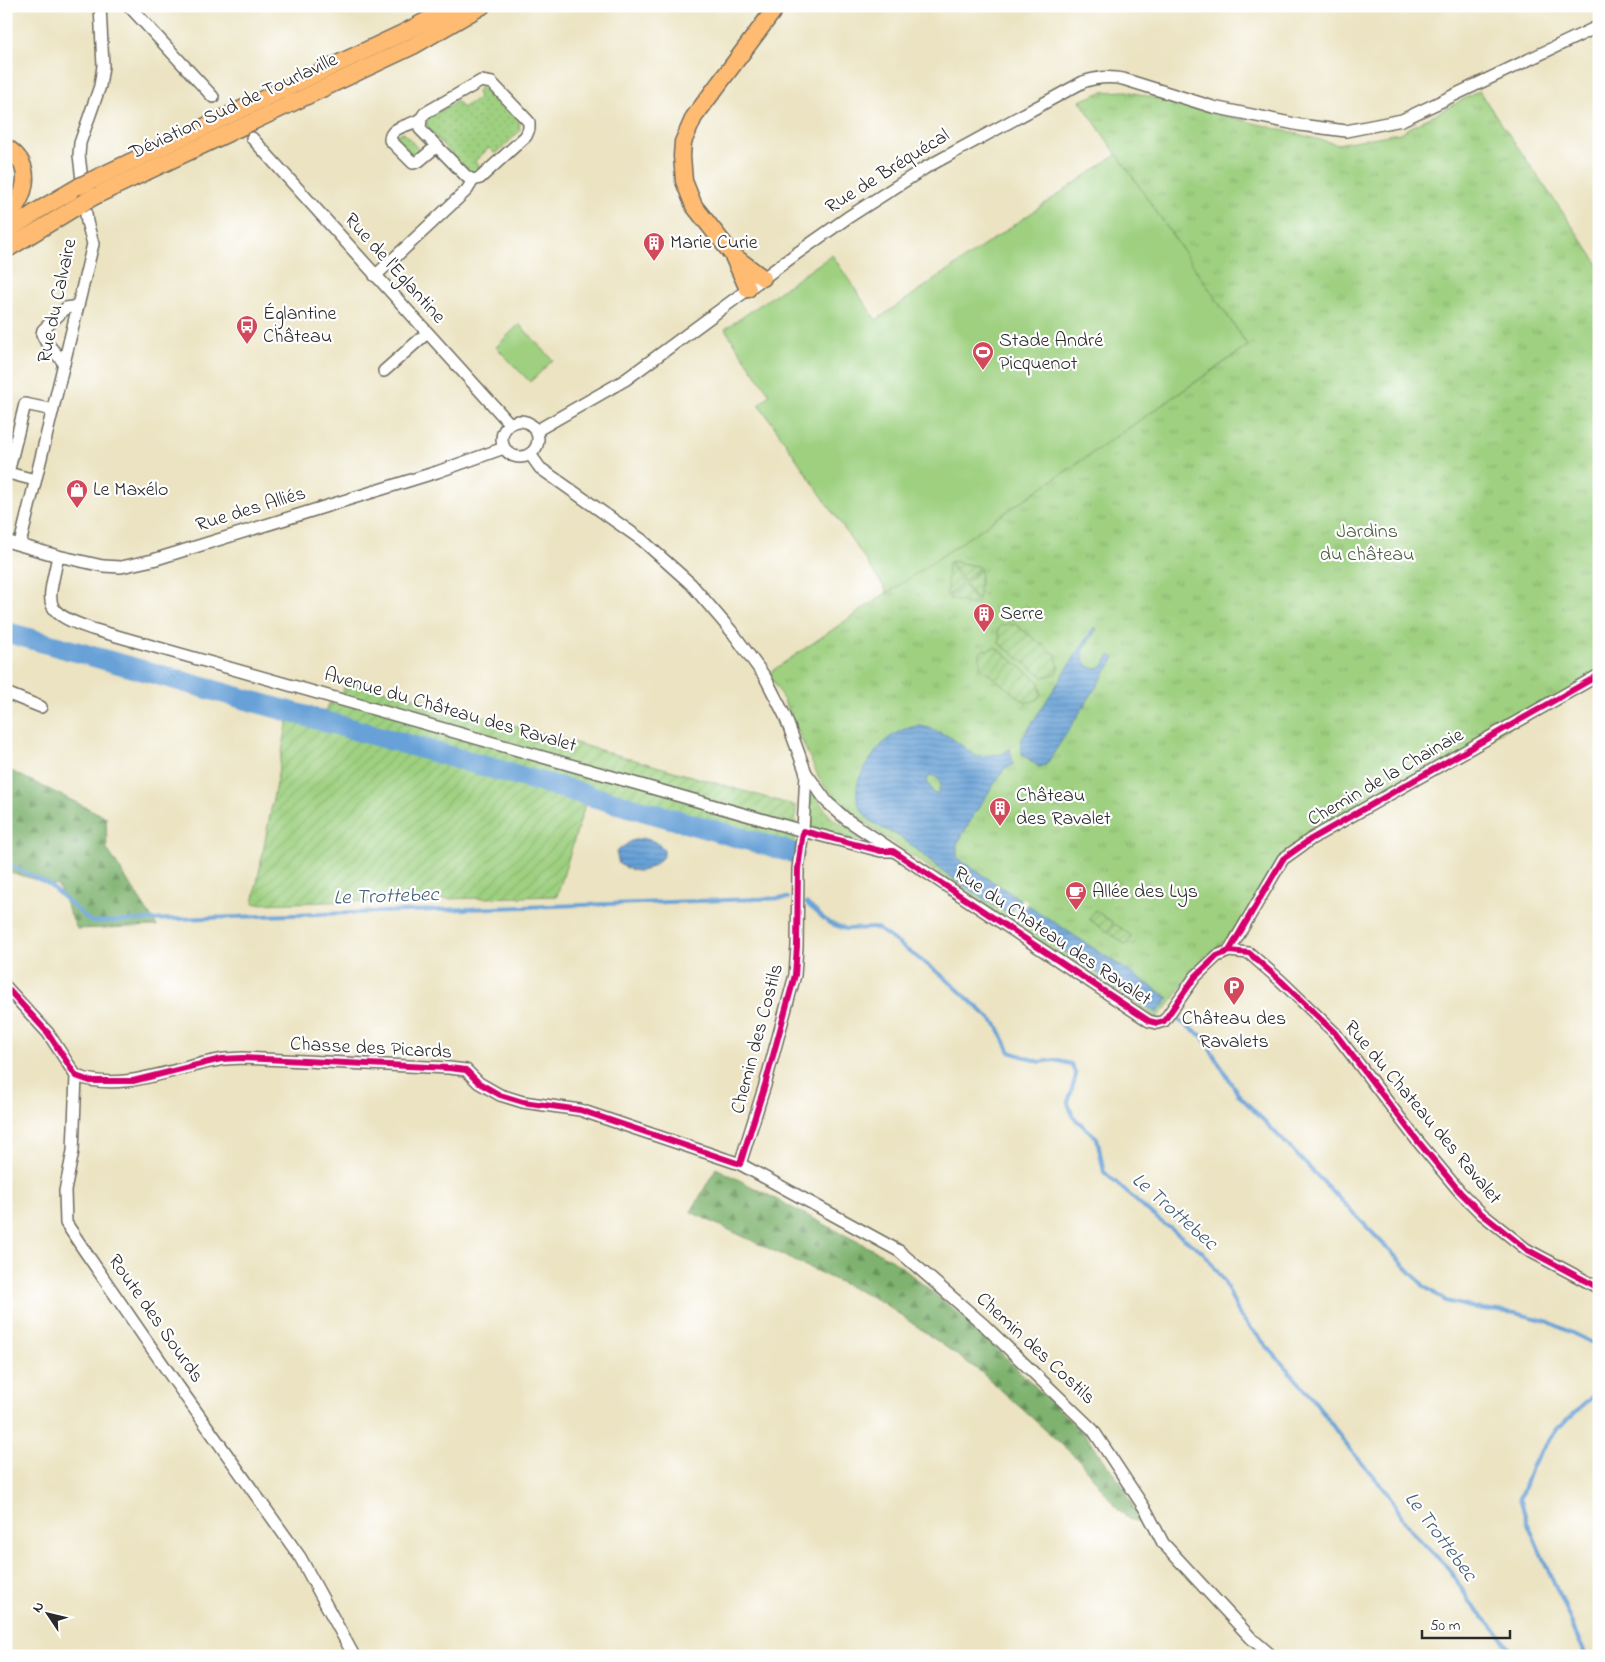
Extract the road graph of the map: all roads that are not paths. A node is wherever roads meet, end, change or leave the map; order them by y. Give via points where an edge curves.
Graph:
1 (100, 6) edge
2 (129, 6) edge
3 (453, 6) edge
4 (482, 6) edge
5 (776, 6) edge
6 (1599, 26) edge
7 (213, 97) dead end
8 (421, 119) junction
9 (252, 138) dead end
10 (437, 146) junction
11 (6, 147) edge
12 (473, 180) junction
13 (6, 219) edge
14 (6, 232) edge
15 (6, 250) edge
16 (732, 254) junction
17 (375, 276) junction
18 (763, 278) junction
19 (748, 289) junction
20 (78, 306) junction
21 (427, 333) junction
22 (64, 363) junction
23 (384, 370) dead end
24 (53, 410) junction
25 (510, 424) junction
26 (536, 431) junction
27 (504, 448) junction
28 (530, 454) junction
29 (35, 480) junction
30 (6, 540) edge
31 (20, 544) junction
32 (58, 556) junction
33 (1599, 675) edge
34 (6, 693) edge
35 (41, 707) dead end
36 (806, 773) junction
37 (803, 831) junction
38 (893, 851) junction
39 (1229, 951) junction
40 (6, 987) edge
41 (76, 1076) junction
42 (740, 1164) junction
43 (1599, 1288) edge
44 (354, 1656) edge
45 (1272, 1656) edge

1 - 20 street, Rue du Calvaire via 103,66 79,155 87,222 93,244
2 - 7 street
3 - 14 highway, Déviation Sud de Tourlaville via 407,31 86,183
4 - 15 highway, Déviation Sud de Tourlaville via 413,46 88,200
5 - 16 highway via 694,117 683,142 682,169 688,194
6 - 18 street, Rue de Bréquécal via 1402,120 1346,132 1206,106 1123,79 1096,78 924,168
8 - 10 street via 420,128
8 - 10 street via 393,131 390,140 412,163 419,162
8 - 12 street via 425,113 485,81 492,83 528,122 526,136 480,178
9 - 17 street, Rue de l'Eglantine
10 - 12 street
11 - 13 highway via 24,169 26,180 14,210
12 - 17 street via 467,190
16 - 18 highway
16 - 19 highway
17 - 21 street, Rue de l'Eglantine
18 - 19 street, Rue de Bréquécal
19 - 26 street, Rue de Bréquécal via 625,380
20 - 22 street, Rue du Calvaire
20 - 22 street via 63,310 42,334
21 - 23 street
21 - 25 street, Rue de l'Eglantine
22 - 24 street, Rue du Calvaire
24 - 29 street, Rue du Calvaire
24 - 29 street via 25,404 8,473
25 - 26 street via 524,421
25 - 27 street via 503,432
26 - 28 street via 536,446
27 - 28 street via 519,457
27 - 32 street, Rue des Alliés via 153,560 121,567 89,564
28 - 36 street, Rue du Chateau des Ravalet via 540,468 642,540 691,584 765,677 785,716
29 - 31 street, Rue du Calvaire
30 - 31 street, Rue des Alliés
31 - 32 street, Rue des Alliés
32 - 37 street, Avenue du Château des Ravalet via 51,604 54,611 68,621
33 - 39 street, Chemin de la Chainaie via 1310,839 1283,860
34 - 35 street
36 - 37 street, Chemin des Costils
36 - 38 street, Rue du Chateau des Ravalet via 827,802
37 - 38 street, Avenue du Château des Ravalet
37 - 42 street, Chemin des Costils via 798,868 795,975
38 - 39 street, Rue du Chateau des Ravalet via 1149,1021 1164,1021 1194,977 1217,956
39 - 43 street, Rue du Chateau des Ravalet via 1248,954 1334,1033 1416,1139 1482,1214 1526,1250
40 - 41 street via 48,1032
41 - 42 street, Chasse des Picards via 90,1081 132,1081 221,1059 242,1058 466,1070 479,1083 500,1095 523,1102 580,1110
41 - 44 street, Route des Sourds via 73,1150 65,1191 66,1223 300,1557
42 - 45 street, Chemin des Costils via 899,1251 984,1325 1093,1430 1147,1512 1163,1544

